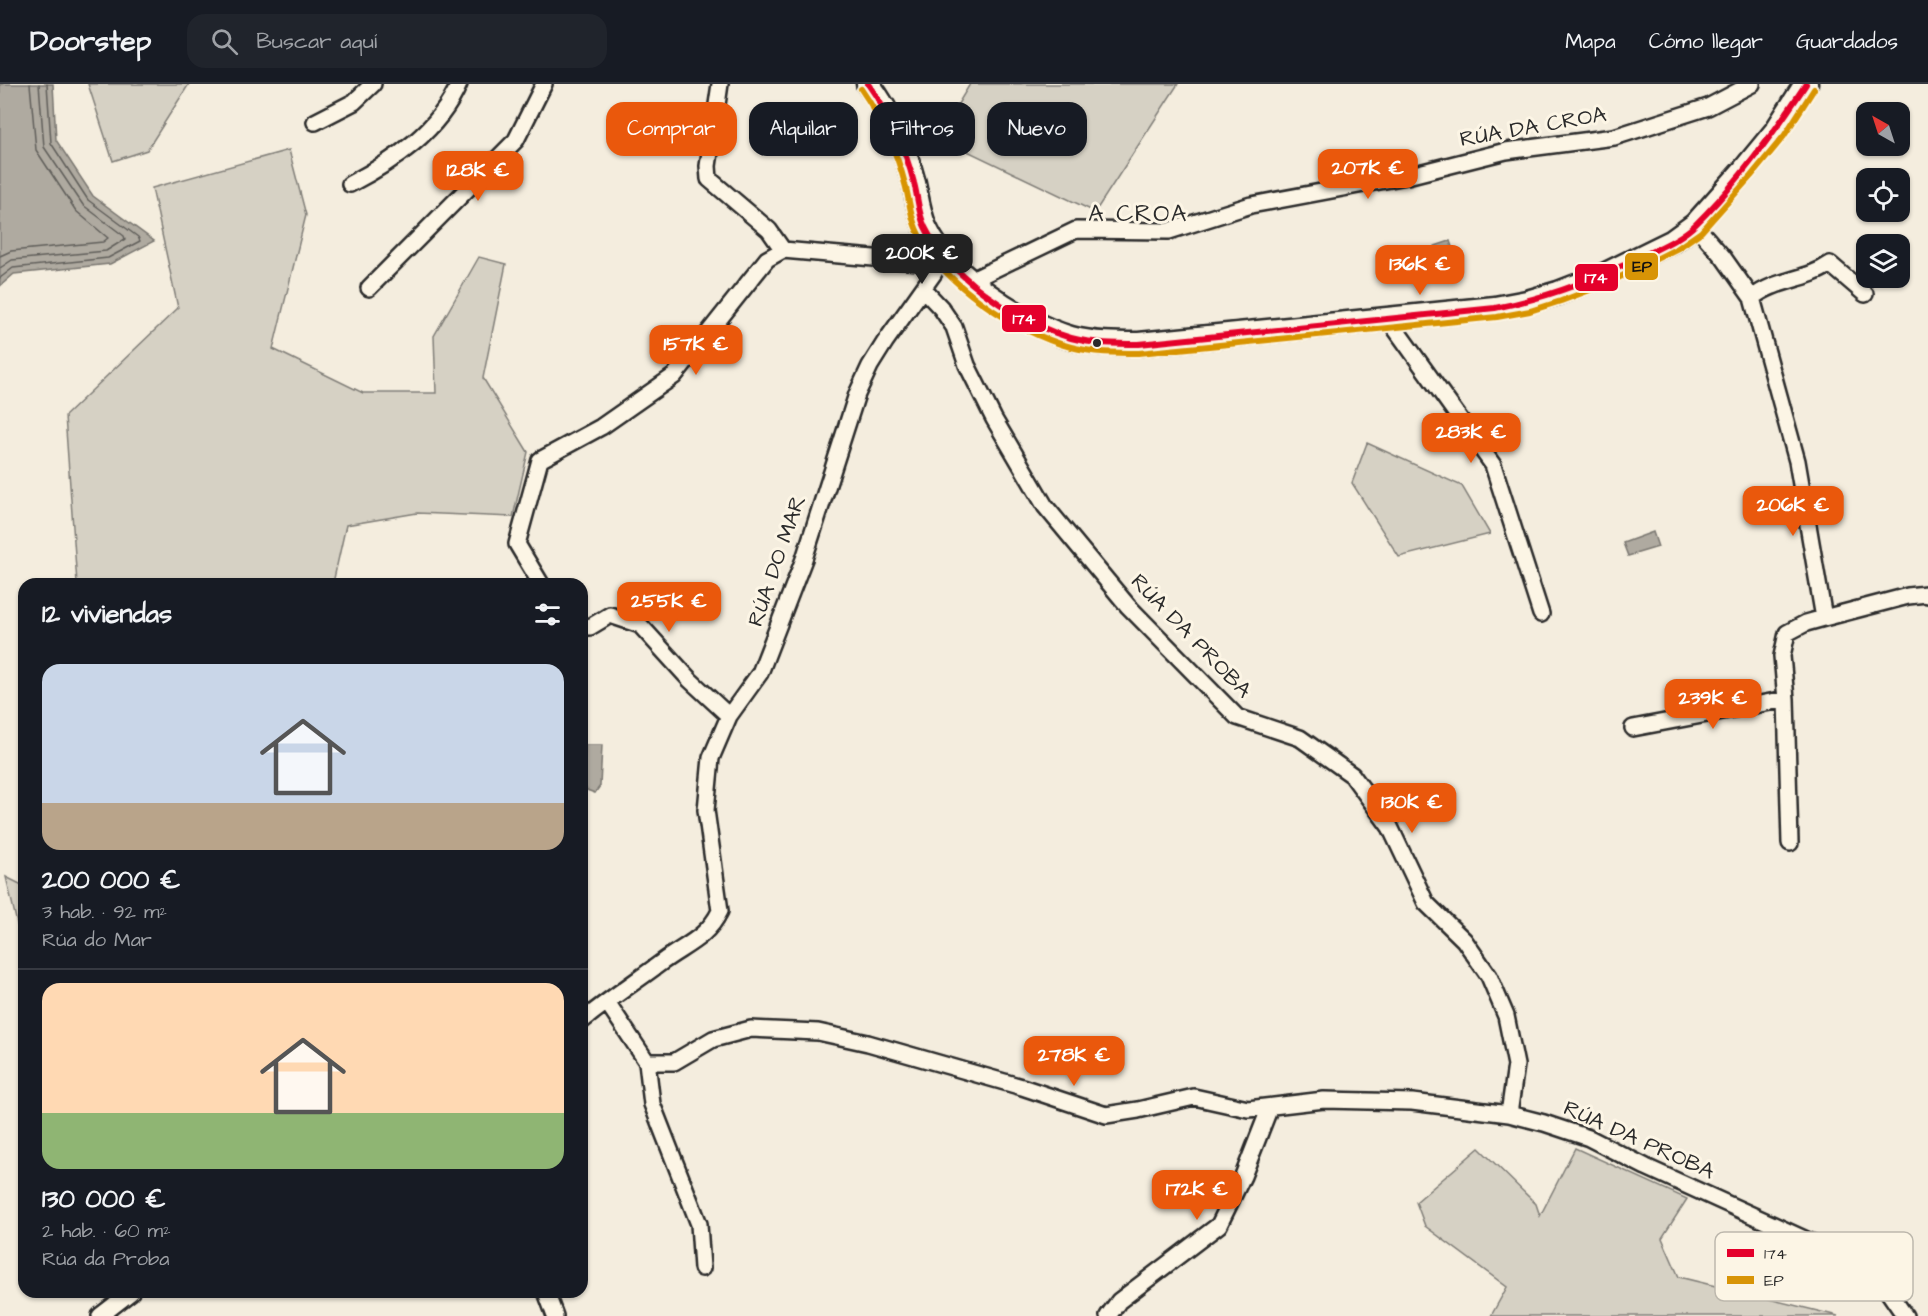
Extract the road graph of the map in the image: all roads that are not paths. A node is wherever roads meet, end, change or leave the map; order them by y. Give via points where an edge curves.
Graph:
1 (373, 84) edge
2 (459, 84) edge
3 (544, 84) edge
4 (720, 84) edge
5 (868, 84) edge
6 (1752, 84) edge
7 (1806, 84) edge
8 (315, 122) dead end
9 (350, 184) dead end
10 (1695, 225) junction
11 (783, 249) junction
12 (946, 267) junction
13 (369, 288) dead end
14 (923, 289) junction
15 (1864, 294) dead end
16 (1752, 298) junction
17 (1389, 320) junction
18 (537, 578) edge
19 (1928, 595) edge
20 (1541, 614) dead end
21 (1824, 618) junction
22 (588, 627) edge
23 (1786, 699) junction
24 (729, 716) junction
25 (1633, 728) dead end
26 (1790, 843) dead end
27 (607, 1002) junction
28 (588, 1016) edge
29 (648, 1062) junction
30 (1270, 1107) junction
31 (1509, 1114) junction
32 (1789, 1232) edge
33 (702, 1268) dead end
34 (124, 1298) edge
35 (548, 1298) edge
36 (1895, 1301) edge
37 (100, 1316) edge
38 (555, 1316) edge
39 (1108, 1316) edge
40 (1905, 1316) edge

1 - 8 street via 354,102
2 - 9 street via 453,99 424,134 385,166
3 - 13 street via 516,140
4 - 11 street via 709,179 769,230
5 - 12 main road via 901,139 924,225
6 - 12 street, RÚA DA CROA via 1708,107 1614,136 1506,151 1407,176 1251,205 1169,231 1076,230
7 - 10 main road via 1776,131
10 - 16 street
10 - 17 main road via 1648,254 1558,293 1495,308
11 - 12 street
11 - 18 street via 767,259 674,376 601,427 540,460 517,544
12 - 14 street, RÚA DO MAR
12 - 17 main road via 1029,322 1100,344 1180,341
14 - 24 street, RÚA DO MAR via 885,342 857,394 804,559 760,674
14 - 31 street, RÚA DA PROBA via 954,327 994,419 1045,506 1128,606 1238,717 1300,738 1353,775 1390,827 1426,903 1464,940 1489,976 1506,1016 1516,1065
15 - 16 street via 1830,264 1817,273 1763,289
16 - 21 street via 1797,461
17 - 20 street via 1493,465
19 - 21 street via 1908,596
21 - 23 street via 1787,633 1782,656
22 - 24 street via 610,615 640,625
23 - 25 street
23 - 26 street
24 - 27 street, RÚA DO MAR via 711,758 706,810 720,911 705,933
27 - 28 street, RÚA DO MAR
27 - 29 street
29 - 30 street via 674,1062 713,1039 751,1029 818,1032 1022,1087 1106,1115 1194,1096 1248,1109
29 - 33 street via 652,1104 699,1224
30 - 31 street via 1324,1100 1412,1102
30 - 39 street via 1243,1176 1218,1225 1119,1301
31 - 32 street, RÚA DA PROBA via 1589,1138
34 - 37 street
35 - 38 street
36 - 40 street, RÚA DA PROBA

